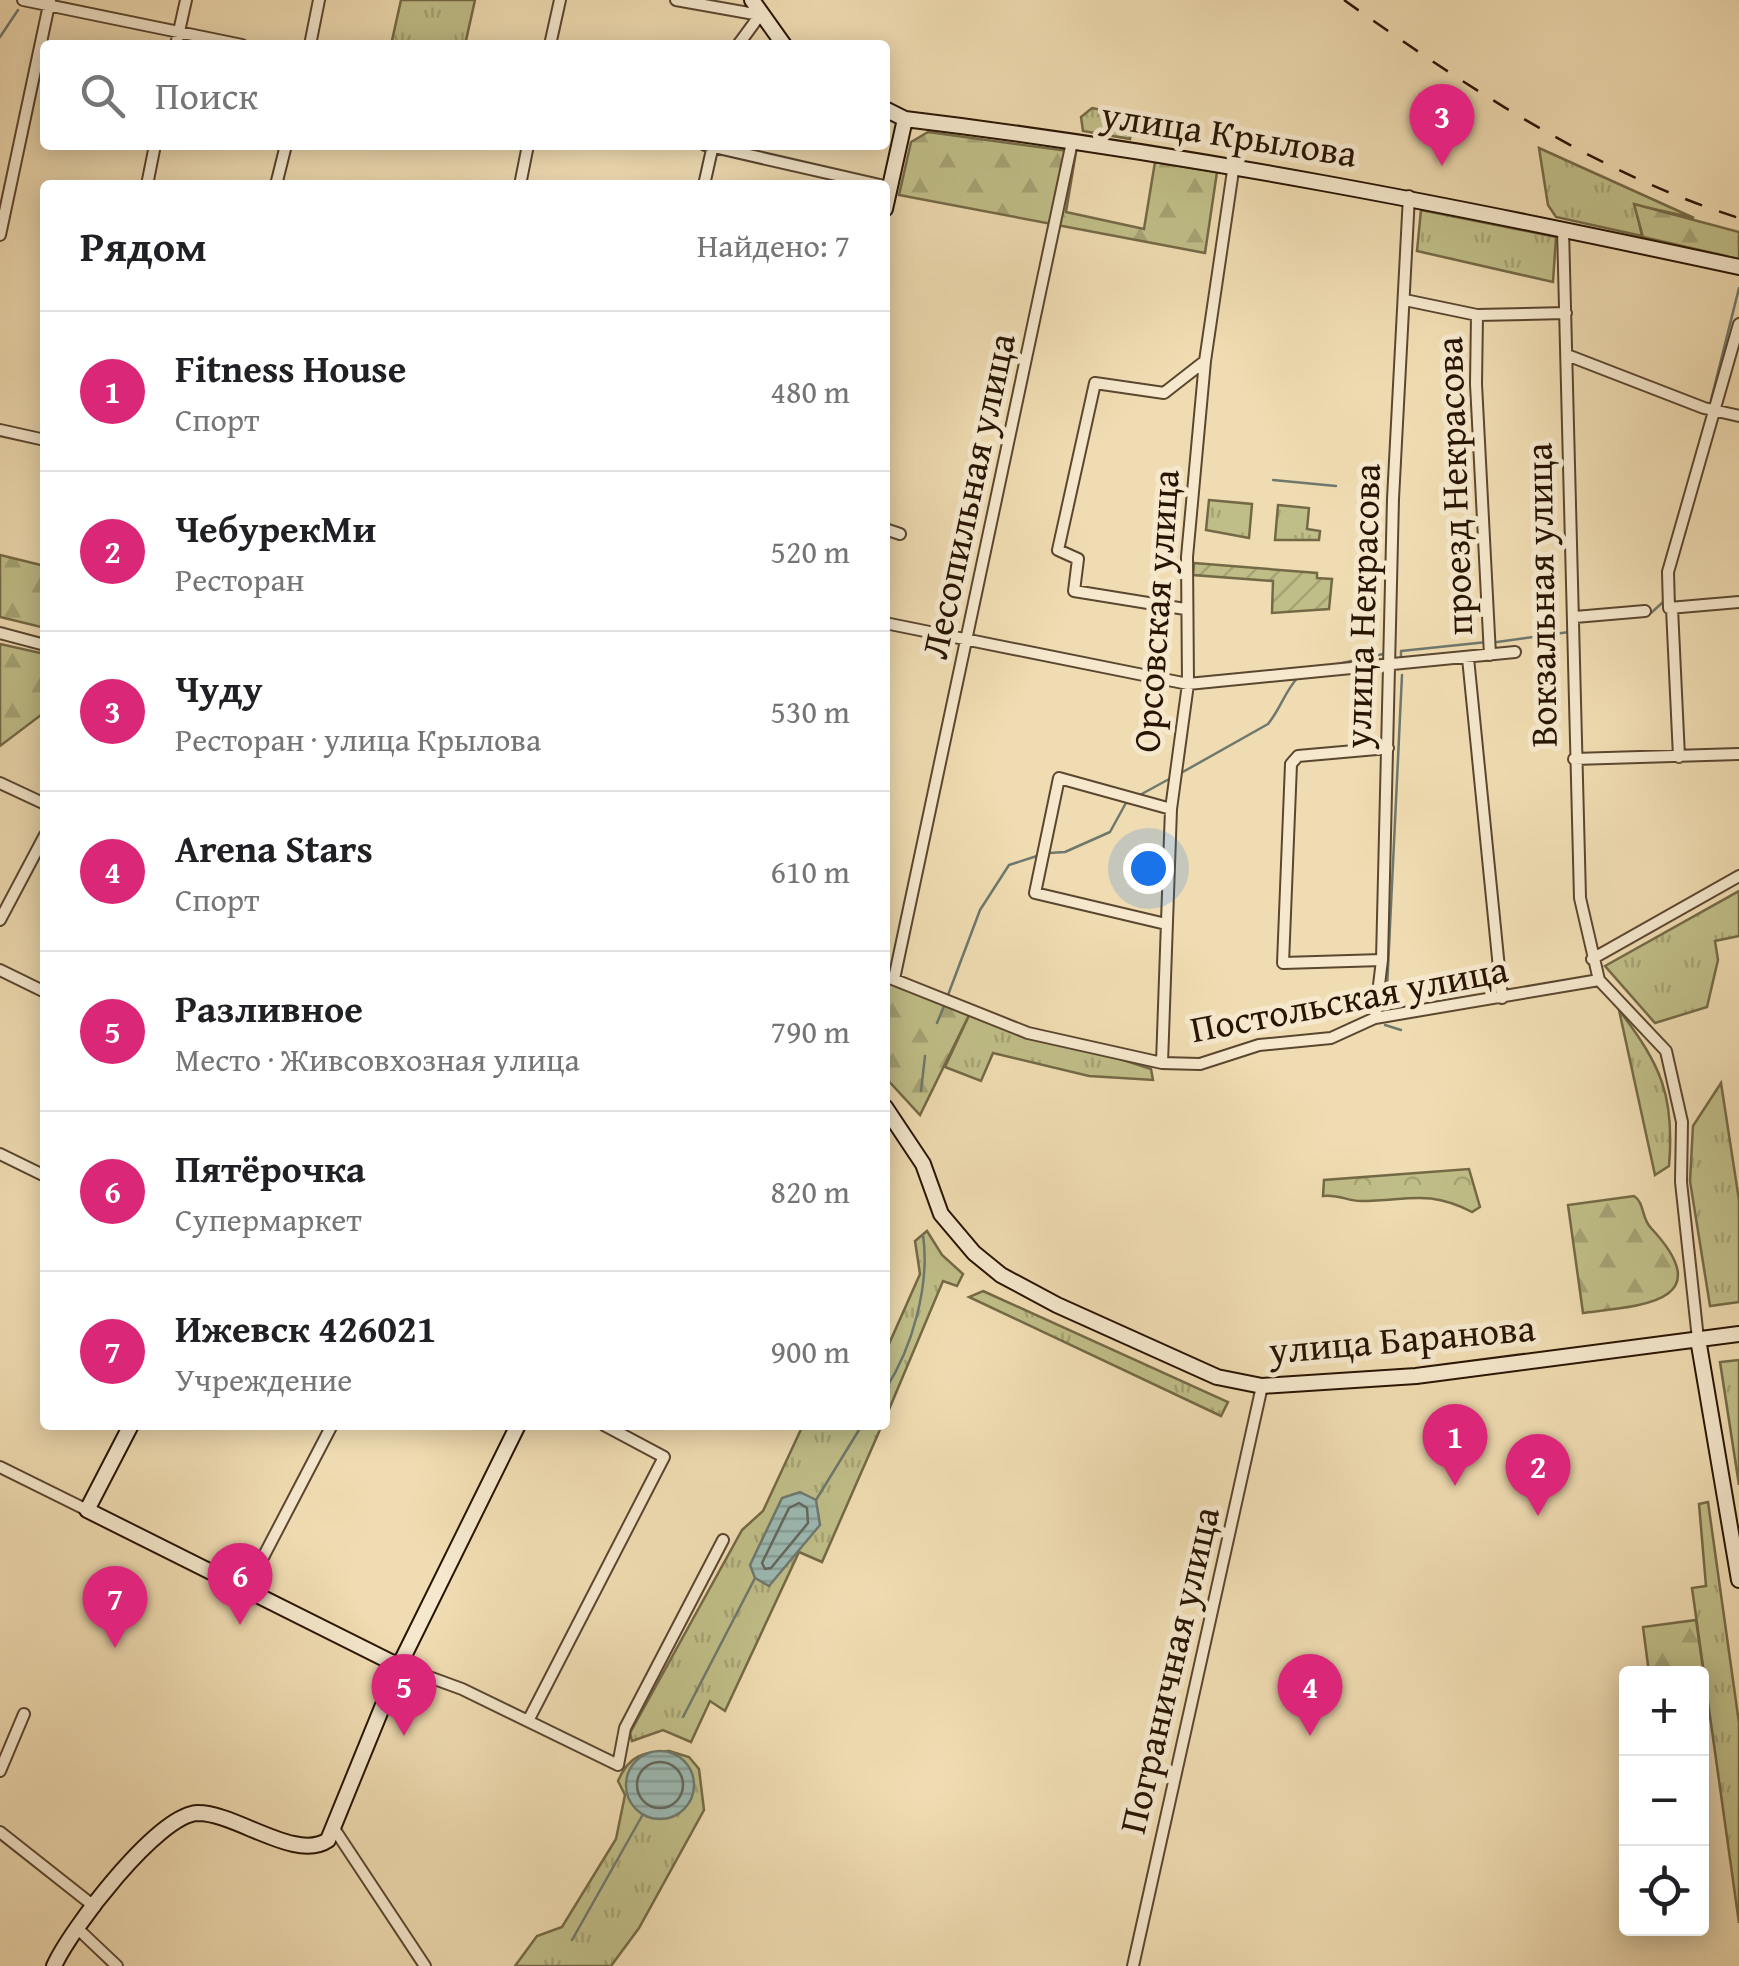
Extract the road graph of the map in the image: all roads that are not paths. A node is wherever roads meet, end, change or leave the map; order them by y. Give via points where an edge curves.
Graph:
1 (23, 0) edge
2 (186, 0) edge
3 (319, 0) edge
4 (560, 0) edge
5 (676, 0) edge
6 (752, 0) edge
7 (50, 3) edge
8 (760, 15) junction
9 (179, 31) junction
10 (42, 40) edge
11 (177, 40) edge
12 (220, 40) edge
13 (311, 40) edge
14 (551, 40) edge
15 (742, 40) edge
16 (780, 40) edge
17 (40, 49) edge
18 (890, 111) edge
19 (905, 119) junction
20 (1072, 142) junction
21 (154, 150) edge
22 (285, 150) edge
23 (527, 150) edge
24 (709, 150) edge
25 (728, 150) edge
26 (1234, 164) junction
27 (147, 180) edge
28 (277, 180) edge
29 (521, 180) edge
30 (705, 180) edge
31 (859, 180) edge
32 (887, 180) edge
33 (1409, 196) junction
34 (1563, 229) junction
35 (0, 235) edge
36 (1739, 267) edge
37 (1405, 300) junction
38 (1566, 313) junction
39 (1477, 315) junction
40 (1739, 324) edge
41 (1567, 355) junction
42 (1206, 361) junction
43 (1714, 408) junction
44 (1739, 416) edge
45 (0, 430) edge
46 (40, 439) edge
47 (890, 531) edge
48 (900, 534) dead end
49 (1739, 602) edge
50 (1670, 608) junction
51 (1186, 609) junction
52 (1645, 610) dead end
53 (1575, 616) junction
54 (890, 624) edge
55 (0, 632) edge
56 (969, 640) junction
57 (40, 644) edge
58 (1515, 652) dead end
59 (1490, 655) junction
60 (1468, 658) junction
61 (1391, 666) junction
62 (1188, 684) junction
63 (1388, 748) junction
64 (1739, 754) edge
65 (1679, 756) junction
66 (1574, 759) junction
67 (0, 783) edge
68 (40, 802) edge
69 (1171, 809) junction
70 (40, 844) edge
71 (1739, 876) edge
72 (0, 920) edge
73 (1166, 924) junction
74 (1592, 958) junction
75 (1382, 960) junction
76 (0, 970) edge
77 (890, 973) edge
78 (890, 977) edge
79 (1598, 980) junction
80 (40, 990) edge
81 (1502, 998) junction
82 (1375, 1018) junction
83 (1162, 1063) junction
84 (890, 1114) edge
85 (0, 1154) edge
86 (40, 1174) edge
87 (1739, 1334) edge
88 (1698, 1339) junction
89 (1262, 1386) junction
90 (128, 1430) edge
91 (329, 1430) edge
92 (516, 1430) edge
93 (613, 1430) edge
94 (0, 1467) edge
95 (86, 1510) junction
96 (723, 1540) dead end
97 (1739, 1580) edge
98 (246, 1590) junction
99 (399, 1666) junction
100 (24, 1714) dead end
101 (528, 1719) junction
102 (0, 1772) edge
103 (335, 1830) junction
104 (0, 1832) edge
105 (95, 1907) junction
106 (78, 1928) junction
107 (54, 1966) edge
108 (117, 1966) edge
109 (425, 1966) edge
110 (1133, 1966) edge

1 - 7 street
2 - 9 street
3 - 13 street
4 - 14 street
5 - 8 street
6 - 8 main road
7 - 9 street
7 - 10 street
8 - 15 street
8 - 16 main road
9 - 11 street
9 - 12 street
17 - 35 street
18 - 19 main road, улица Крылова
19 - 20 main road, улица Крылова
19 - 32 main road
20 - 26 main road, улица Крылова
20 - 56 street, Лесопильная улица
21 - 27 street
22 - 28 street
23 - 29 street
24 - 30 street
25 - 31 street
26 - 33 main road, улица Крылова
26 - 42 street, Орсовская улица
33 - 34 main road, улица Крылова
33 - 37 street, улица Некрасова
34 - 36 main road, улица Крылова
34 - 38 street, Вокзальная улица
37 - 39 street
37 - 61 street, улица Некрасова
38 - 39 street
38 - 41 street, Вокзальная улица
39 - 59 street, проезд Некрасова
40 - 43 street
41 - 43 street
41 - 53 street, Вокзальная улица
42 - 51 street, Орсовская улица
42 - 51 street via 1164,392 1095,383 1058,550 1078,559 1074,591
43 - 44 street
43 - 50 street via 1668,572
45 - 46 street
47 - 48 street
49 - 50 street
50 - 65 street
51 - 62 street, Орсовская улица
52 - 53 street
53 - 66 street, Вокзальная улица
54 - 56 street
55 - 57 street
56 - 62 street
56 - 77 street, Лесопильная улица
58 - 59 street
59 - 60 street
60 - 61 street
60 - 81 street, проезд Некрасова
61 - 62 street
61 - 63 street, улица Некрасова
62 - 69 street, Орсовская улица
63 - 75 street, улица Некрасова
63 - 75 street via 1298,756 1291,764 1283,963
64 - 65 street
65 - 66 street
66 - 74 street, Вокзальная улица via 1580,898
67 - 68 street
69 - 73 street, Орсовская улица
69 - 73 street via 1059,778 1035,893
70 - 72 street
71 - 74 street
73 - 83 street, Орсовская улица
74 - 79 street, Вокзальная улица
75 - 82 street, улица Некрасова
76 - 80 street
78 - 83 street, Постольская улица via 1028,1033
79 - 81 street, Постольская улица
79 - 88 street via 1666,1051 1682,1122 1681,1182
81 - 82 street, Постольская улица
82 - 83 street, Постольская улица via 1331,1038 1259,1045 1200,1064
84 - 89 main road, улица Баранова via 923,1164 942,1214 1002,1275 1180,1364
85 - 86 street
87 - 88 main road, улица Баранова
88 - 89 main road, улица Баранова via 1416,1376
88 - 97 main road
89 - 110 street, Пограничная улица
90 - 95 main road
91 - 98 street
92 - 99 main road
93 - 101 street via 664,1457
94 - 95 street
95 - 98 main road
96 - 101 street via 625,1728 618,1765
98 - 99 main road
99 - 101 street
99 - 103 main road
100 - 102 street
103 - 105 main road via 319,1846 307,1846 212,1814 180,1817 154,1836
103 - 109 street
104 - 105 street
105 - 106 main road
106 - 107 main road
106 - 108 street

